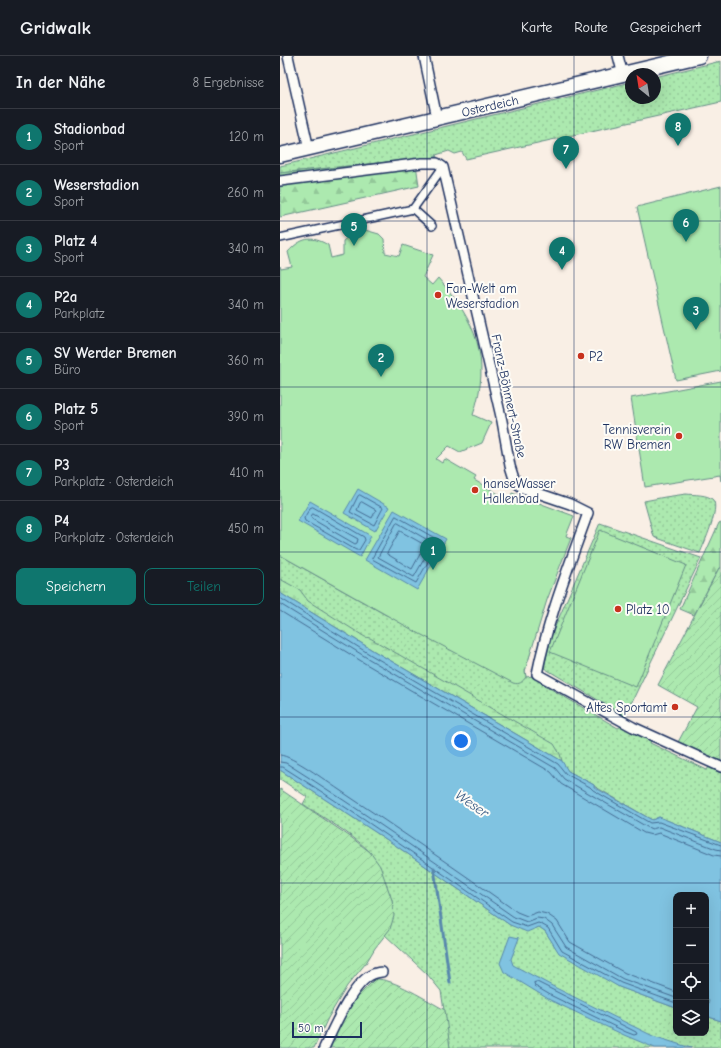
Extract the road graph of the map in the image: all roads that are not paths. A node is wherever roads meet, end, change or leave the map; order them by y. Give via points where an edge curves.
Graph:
1 (288, 56) edge
2 (424, 56) edge
3 (618, 56) edge
4 (699, 56) edge
5 (622, 74) junction
6 (437, 118) junction
7 (309, 149) junction
8 (280, 156) edge
9 (443, 167) junction
10 (280, 180) edge
11 (413, 209) junction
12 (432, 226) dead end
13 (280, 238) edge
14 (721, 767) edge
15 (382, 972) dead end
16 (324, 1048) edge

1 - 7 street
2 - 6 street
3 - 5 street
4 - 5 main road, Osterdeich
5 - 6 main road, Osterdeich
6 - 7 main road, Osterdeich
7 - 8 main road, Osterdeich
9 - 10 street via 437,163 422,163
9 - 11 street
9 - 14 street, Franz-Böhmert-Straße via 515,482 523,488 588,513 542,645 537,674 633,726
11 - 12 street
11 - 13 street
15 - 16 street via 368,977 350,998 332,1028

